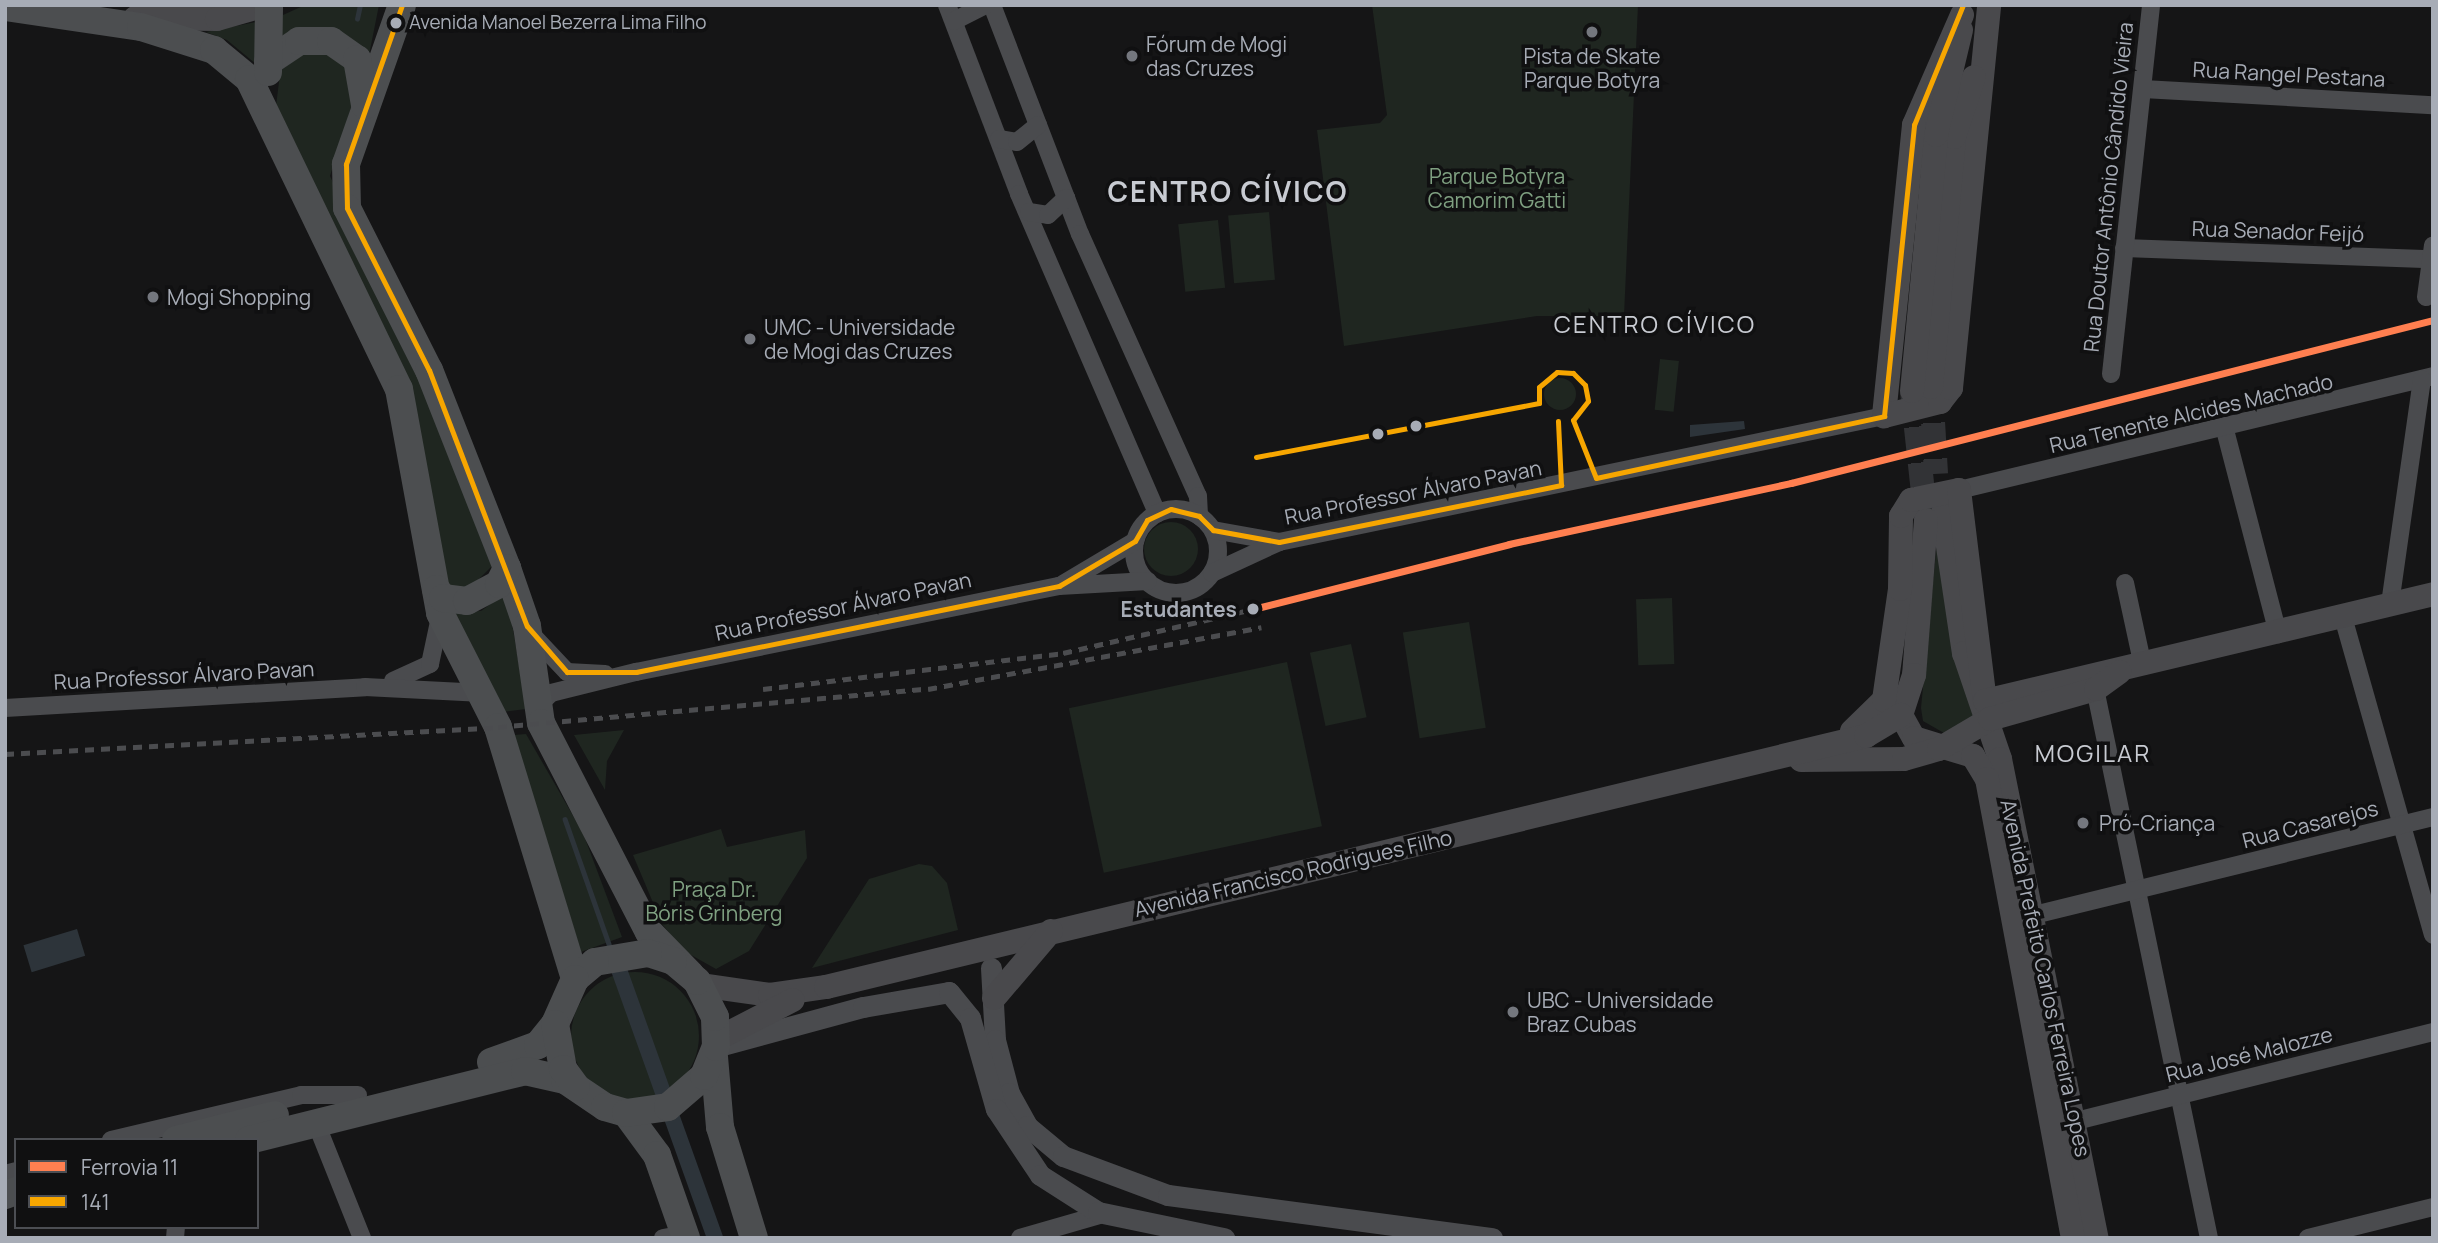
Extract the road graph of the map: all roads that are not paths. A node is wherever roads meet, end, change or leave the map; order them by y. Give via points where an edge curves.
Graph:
1 (267, 5) edge
2 (402, 5) edge
3 (989, 5) edge
4 (1989, 5) edge
5 (2151, 5) edge
6 (5, 7) edge
7 (1962, 10) edge
8 (950, 13) edge
9 (79, 15) junction
10 (391, 19) edge
11 (268, 62) junction
12 (2143, 89) junction
13 (2433, 105) edge
14 (365, 107) junction
15 (267, 114) junction
16 (1038, 125) junction
17 (999, 139) junction
18 (1066, 198) junction
19 (1029, 212) junction
20 (2124, 248) junction
21 (2432, 252) edge
22 (2426, 297) dead end
23 (2111, 374) dead end
24 (2427, 378) edge
25 (1884, 416) junction
26 (2225, 430) junction
27 (1959, 491) junction
28 (1157, 513) junction
29 (1199, 516) junction
30 (1213, 530) junction
31 (1135, 541) junction
32 (1279, 542) junction
33 (507, 568) junction
34 (1212, 573) junction
35 (1147, 581) junction
36 (2126, 583) dead end
37 (1059, 586) junction
38 (2433, 594) edge
39 (438, 601) junction
40 (2390, 604) junction
41 (2343, 617) junction
42 (527, 626) junction
43 (2278, 634) junction
44 (2131, 669) junction
45 (636, 672) junction
46 (2094, 680) junction
47 (365, 687) junction
48 (483, 693) junction
49 (5, 708) edge
50 (536, 709) junction
51 (1987, 710) junction
52 (1901, 715) junction
53 (1826, 744) junction
54 (1939, 749) junction
55 (1762, 761) junction
56 (2433, 817) edge
57 (2402, 825) junction
58 (2139, 888) junction
59 (2034, 915) junction
60 (1051, 931) junction
61 (2433, 934) edge
62 (989, 957) junction
63 (575, 979) junction
64 (695, 979) junction
65 (826, 987) junction
66 (958, 996) junction
67 (994, 998) junction
68 (555, 1024) junction
69 (2433, 1032) edge
70 (715, 1048) junction
71 (576, 1087) junction
72 (358, 1094) junction
73 (2179, 1094) junction
74 (626, 1113) junction
75 (2076, 1121) junction
76 (316, 1123) junction
77 (119, 1138) edge
78 (186, 1138) edge
79 (257, 1138) edge
80 (1163, 1194) junction
81 (2433, 1207) edge
82 (1103, 1214) junction
83 (1157, 1228) junction
84 (678, 1236) edge
85 (362, 1238) edge
86 (754, 1238) edge
87 (1020, 1238) edge
88 (1224, 1238) edge
89 (1492, 1238) edge
90 (2073, 1238) edge
91 (2097, 1238) edge
92 (2209, 1238) edge
93 (2308, 1238) edge

1 - 9 main road via 187,22
1 - 11 main road
2 - 10 main road
3 - 8 street
3 - 16 street
4 - 7 main road via 1954,137 1921,389 1936,135 1958,59
4 - 25 main road via 1952,383 1940,402
5 - 12 street, Rua Doutor Antônio Cândido Vieira
6 - 9 main road
7 - 25 main road via 1914,125
8 - 17 street
9 - 15 main road via 214,50 249,79
10 - 14 main road
11 - 14 main road via 299,41 331,41 357,59
11 - 15 main road
12 - 13 street, Rua Rangel Pestana
12 - 20 street, Rua Doutor Antônio Cândido Vieira
14 - 33 main road via 345,164 347,208 429,370
15 - 39 main road via 399,389
16 - 17 street via 1017,142
16 - 18 street
17 - 19 street
18 - 19 street via 1048,215
18 - 29 street via 1187,469
19 - 28 street
20 - 21 street, Rua Senador Feijó
20 - 23 street, Rua Doutor Antônio Cândido Vieira
21 - 22 street
24 - 26 street, Rua Tenente Alcides Machado
24 - 40 street
25 - 32 street, Rua Professor Álvaro Pavan
26 - 27 street, Rua Tenente Alcides Machado
26 - 43 street
27 - 51 main road
27 - 53 main road via 1911,500 1904,508 1884,700 1865,724
28 - 29 street via 1186,510
28 - 31 street
29 - 30 street
30 - 32 street, Rua Professor Álvaro Pavan
30 - 34 street via 1217,559
31 - 35 street via 1136,563
31 - 37 street, Rua Professor Álvaro Pavan
32 - 34 street, Rua Professor Álvaro Pavan
33 - 39 main road via 499,584 467,601
33 - 42 main road
34 - 35 street via 1189,591 1174,593
35 - 37 street, Rua Professor Álvaro Pavan
36 - 44 street
37 - 45 street, Rua Professor Álvaro Pavan
38 - 40 main road, Avenida Francisco Rodrigues Filho
39 - 47 street, Rua Professor Álvaro Pavan via 433,658 424,672
39 - 48 main road
40 - 41 main road, Avenida Francisco Rodrigues Filho
41 - 43 main road, Avenida Francisco Rodrigues Filho
41 - 57 street
42 - 45 street, Rua Professor Álvaro Pavan via 567,672
42 - 50 main road
43 - 44 main road, Avenida Francisco Rodrigues Filho
44 - 46 main road, Avenida Francisco Rodrigues Filho
45 - 50 street, Rua Professor Álvaro Pavan via 551,693
46 - 51 main road, Avenida Francisco Rodrigues Filho
46 - 58 street
47 - 48 street, Rua Professor Álvaro Pavan
47 - 49 street, Rua Professor Álvaro Pavan
48 - 63 main road
50 - 64 main road via 649,932
51 - 52 main road via 1964,653 1934,516 1914,675
51 - 54 main road, Avenida Francisco Rodrigues Filho
51 - 59 main road, Avenida Prefeito Carlos Ferreira Lopes
52 - 53 main road, Avenida Francisco Rodrigues Filho via 1867,736
52 - 54 main road via 1913,738
53 - 55 main road, Avenida Francisco Rodrigues Filho
54 - 55 main road, Avenida Francisco Rodrigues Filho via 1873,761
54 - 90 main road, Avenida Prefeito Carlos Ferreira Lopes via 1973,756 1987,779
55 - 60 main road, Avenida Francisco Rodrigues Filho
56 - 57 street, Rua Casarejos
57 - 58 street, Rua Casarejos
57 - 61 street
58 - 59 street, Rua Casarejos
58 - 73 street
59 - 75 main road, Avenida Prefeito Carlos Ferreira Lopes
60 - 62 main road, Avenida Francisco Rodrigues Filho
60 - 67 main road
62 - 65 main road, Avenida Francisco Rodrigues Filho
62 - 66 street via 976,989
62 - 67 street
63 - 64 main road, Avenida Francisco Rodrigues Filho via 621,953 648,953
63 - 68 main road
64 - 65 main road, Avenida Francisco Rodrigues Filho via 770,995
64 - 70 main road via 715,1017
65 - 70 main road, Avenida Francisco Rodrigues Filho via 754,1015
66 - 70 street via 930,992
66 - 82 street via 987,1087 1020,1152 1040,1175
67 - 80 street via 999,1059 1027,1126 1063,1156
68 - 71 main road via 563,1069
68 - 72 main road via 522,1054
69 - 73 street, Rua José Malozze
70 - 74 main road, Avenida Francisco Rodrigues Filho via 690,1094 668,1107
70 - 86 main road via 720,1127
71 - 74 main road
71 - 76 main road via 550,1075 505,1073
72 - 77 street via 301,1095
72 - 78 main road
73 - 75 street, Rua José Malozze
73 - 92 street
74 - 84 main road via 657,1155
75 - 91 main road, Avenida Prefeito Carlos Ferreira Lopes
76 - 79 main road
76 - 85 street
80 - 83 street
80 - 89 street
81 - 93 street
82 - 83 street
82 - 87 street
83 - 88 street

